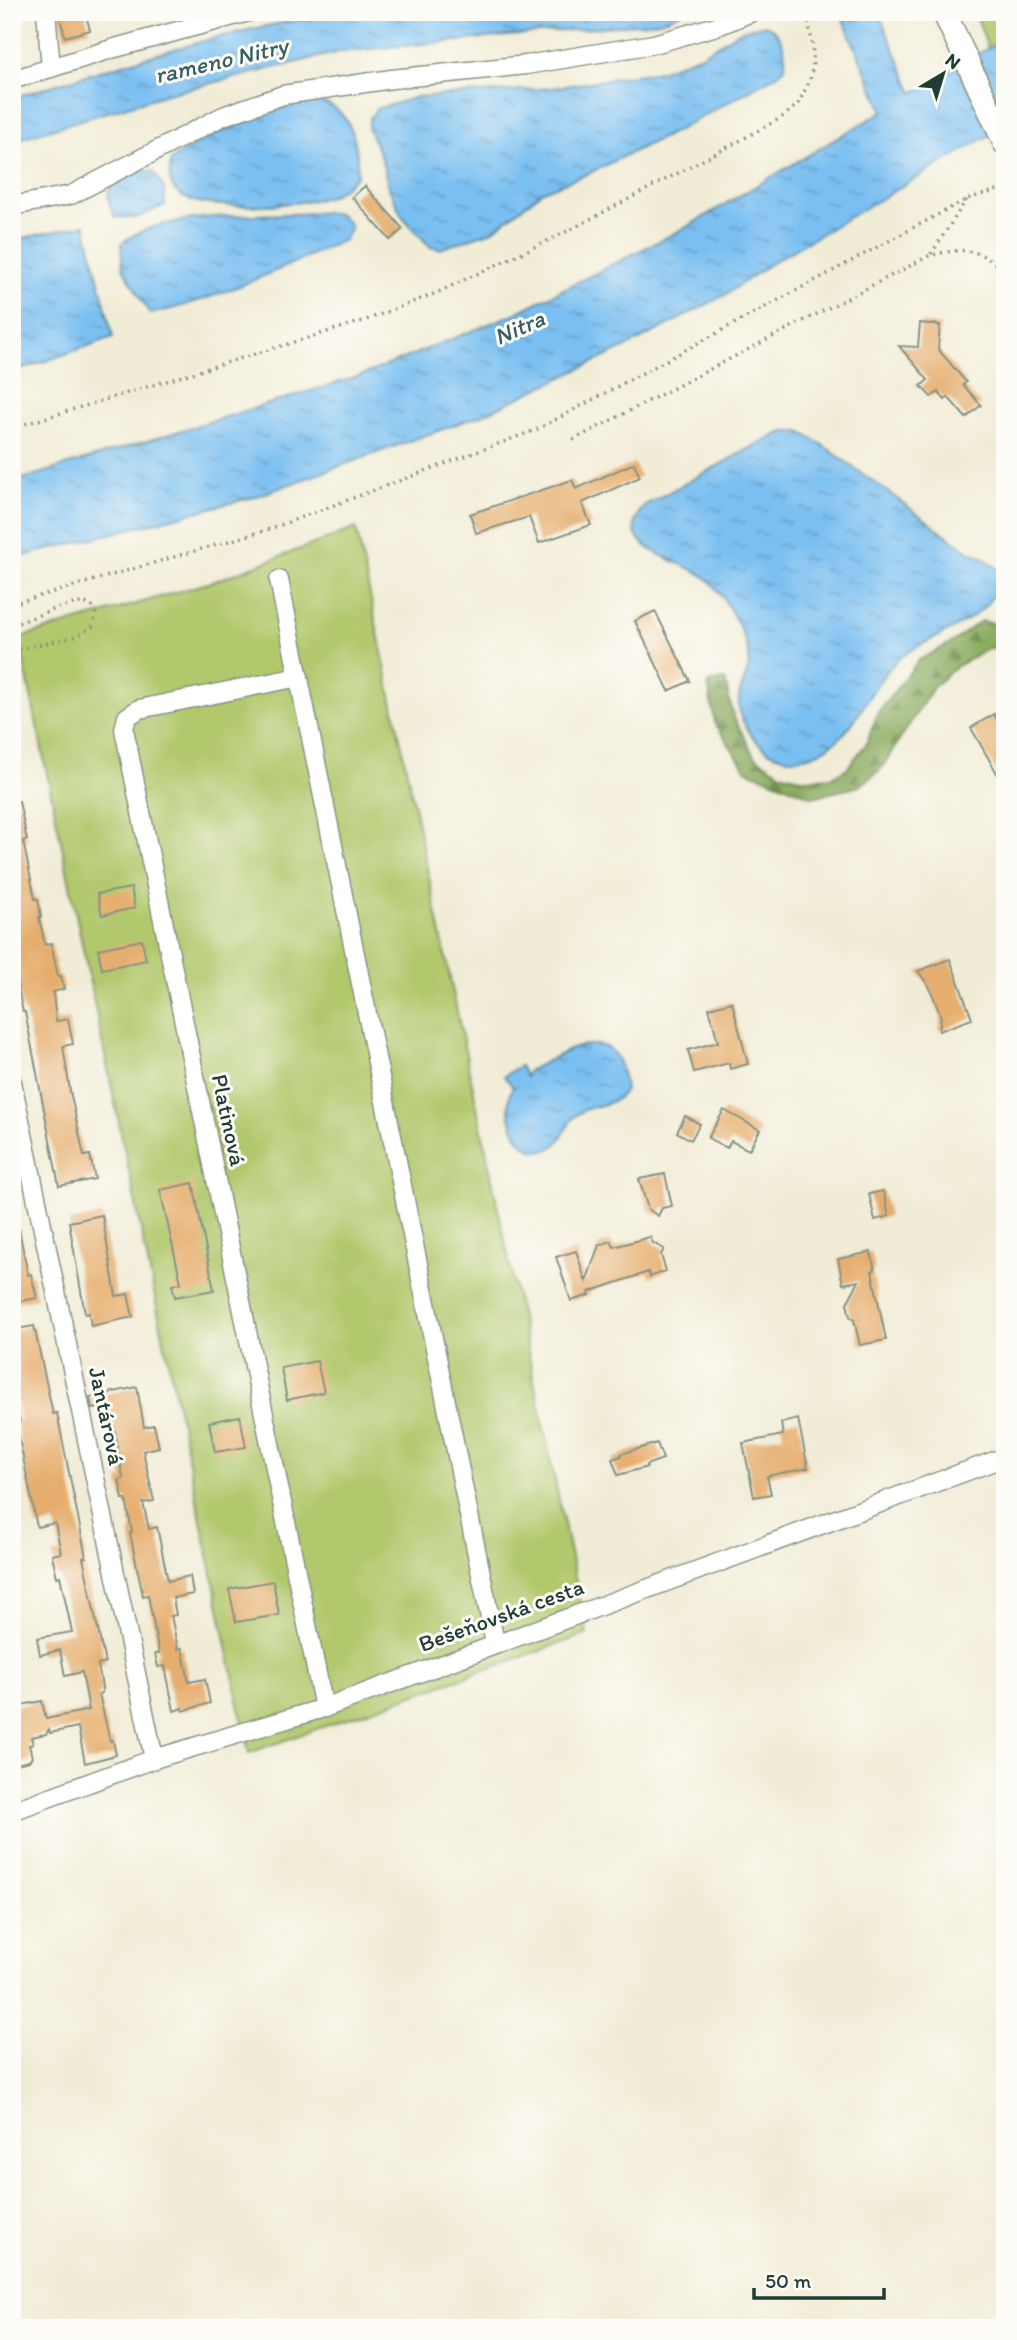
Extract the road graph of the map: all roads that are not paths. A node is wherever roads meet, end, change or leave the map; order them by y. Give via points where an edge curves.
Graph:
1 (46, 12) edge
2 (248, 12) edge
3 (752, 12) edge
4 (945, 13) edge
5 (51, 68) junction
6 (12, 80) edge
7 (1005, 143) edge
8 (12, 206) edge
9 (279, 580) dead end
10 (299, 677) junction
11 (12, 1082) edge
12 (1005, 1457) edge
13 (495, 1643) junction
14 (324, 1707) junction
15 (153, 1759) junction
16 (12, 1811) edge

1 - 5 street
2 - 5 street
3 - 8 street via 654,44 283,95 223,116 71,195
4 - 7 main road
5 - 6 street
9 - 10 street
10 - 13 street
10 - 14 street, Platinová via 139,709 127,717 124,729
11 - 15 street, Jantárová
12 - 13 street, Bešeňovská cesta
13 - 14 street, Bešeňovská cesta
14 - 15 street, Bešeňovská cesta
15 - 16 street, Bešeňovská cesta

